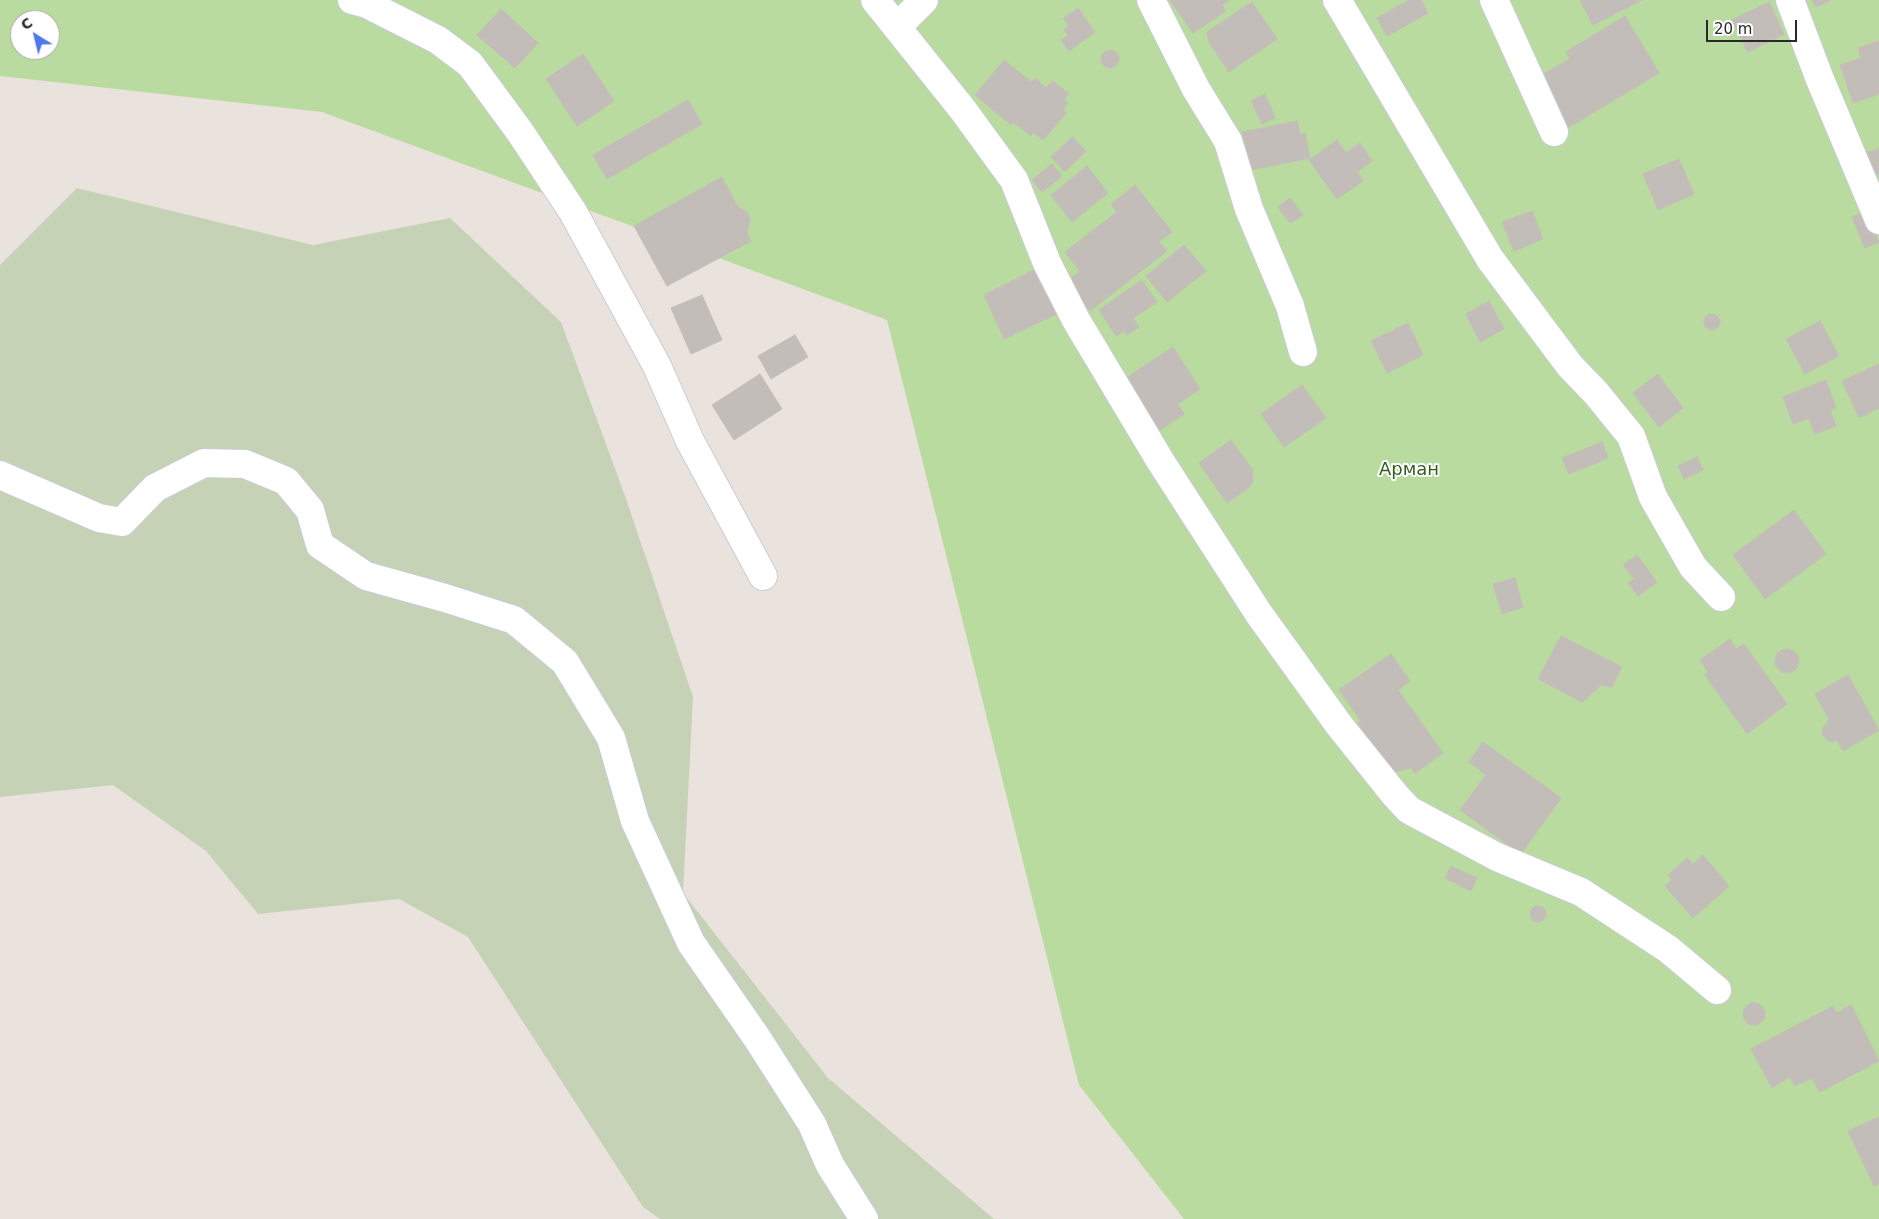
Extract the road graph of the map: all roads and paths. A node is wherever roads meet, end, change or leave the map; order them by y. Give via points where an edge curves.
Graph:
1 (352, 0) edge
2 (875, 0) edge
3 (924, 0) edge
4 (1150, 0) edge
5 (1337, 0) edge
6 (1494, 0) edge
7 (1790, 0) edge
8 (898, 26) junction
9 (1554, 132) dead end
10 (1879, 220) edge
11 (1303, 352) dead end
12 (0, 475) edge
13 (763, 576) dead end
14 (1721, 597) dead end
15 (1717, 990) dead end
16 (864, 1219) edge

1 - 13 street via 367,4 438,40 470,64 520,132 573,212 657,366 690,441
2 - 8 street
3 - 8 street
4 - 11 street via 1196,89 1228,140 1249,209 1290,306
5 - 14 street via 1490,259 1570,366 1631,436 1653,497 1694,567
6 - 9 street
7 - 10 street
8 - 15 street via 1014,180 1047,263 1076,320 1161,462 1259,614 1339,725 1395,795 1410,810 1497,857 1581,892 1668,949
12 - 16 street via 99,518 122,522 155,488 204,462 245,464 286,481 310,510 320,545 366,576 514,620 565,662 611,738 635,821 692,943 812,1124 830,1165

